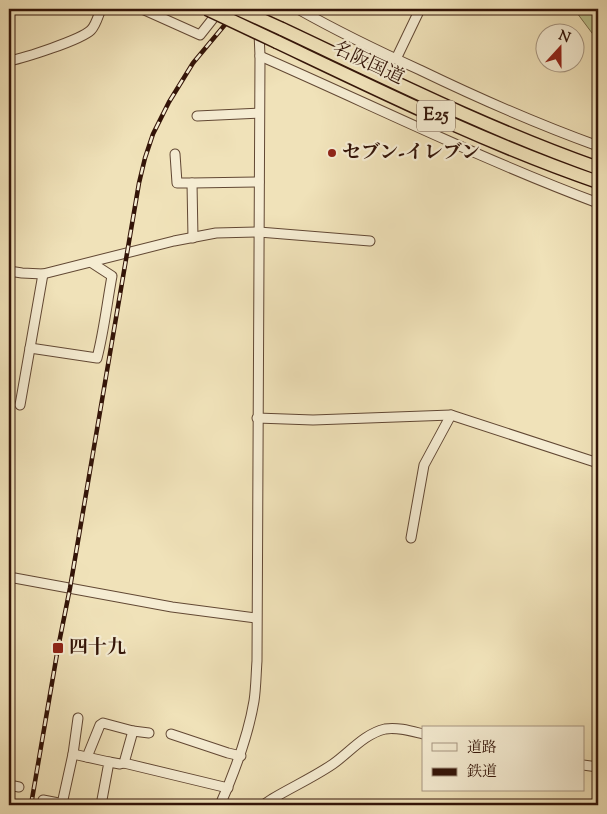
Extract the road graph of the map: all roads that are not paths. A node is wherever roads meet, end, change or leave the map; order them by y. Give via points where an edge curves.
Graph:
1 (101, 9) edge
2 (142, 9) edge
3 (207, 9) edge
4 (221, 9) edge
5 (238, 9) edge
6 (258, 9) edge
7 (298, 9) edge
8 (420, 9) edge
9 (260, 56) junction
10 (396, 59) junction
11 (9, 61) edge
12 (259, 113) junction
13 (197, 116) dead end
14 (598, 146) edge
15 (175, 154) dead end
16 (598, 168) edge
17 (259, 182) junction
18 (598, 182) edge
19 (192, 183) junction
20 (598, 202) edge
21 (259, 232) junction
22 (193, 238) junction
23 (370, 241) dead end
24 (92, 263) junction
25 (9, 271) edge
26 (43, 274) junction
27 (30, 348) junction
28 (20, 405) dead end
29 (451, 415) junction
30 (257, 418) junction
31 (598, 463) edge
32 (411, 538) dead end
33 (9, 577) edge
34 (256, 618) junction
35 (78, 718) dead end
36 (133, 730) junction
37 (149, 733) dead end
38 (171, 734) dead end
39 (422, 734) edge
40 (73, 754) junction
41 (241, 756) junction
42 (87, 757) junction
43 (109, 762) junction
44 (124, 763) junction
45 (584, 765) edge
46 (598, 767) edge
47 (9, 785) edge
48 (19, 787) dead end
49 (228, 788) junction
50 (42, 805) edge
51 (66, 805) edge
52 (101, 805) edge
53 (220, 805) edge
54 (263, 805) edge

1 - 11 street via 94,26 81,37
2 - 4 street via 200,35
3 - 18 highway, 名阪国道 / E25, bridge via 481,136
5 - 16 highway, 名阪国道 / E25, bridge via 447,106
6 - 9 street
7 - 10 street
8 - 10 street
9 - 12 street
9 - 20 street via 495,162
10 - 14 street via 502,108
12 - 13 street
12 - 17 street
15 - 19 street via 178,183
17 - 19 street
17 - 21 street
19 - 22 street
21 - 22 street via 216,233
21 - 23 street
21 - 30 street
22 - 24 street
24 - 26 street
24 - 27 street via 112,276 98,358
25 - 26 street
26 - 27 street
27 - 28 street
29 - 30 street via 314,420
29 - 31 street
29 - 32 street via 424,465
30 - 34 street
33 - 34 street via 172,607
34 - 41 street via 254,699
35 - 40 street
36 - 37 street
36 - 42 street via 103,723
36 - 44 street
38 - 41 street
39 - 54 street via 402,729 382,730 361,741 333,764
40 - 42 street
40 - 51 street
41 - 49 street
42 - 43 street
43 - 44 street
43 - 52 street
44 - 49 street
45 - 46 street
47 - 48 street
49 - 53 street
50 - 51 street via 43,800

